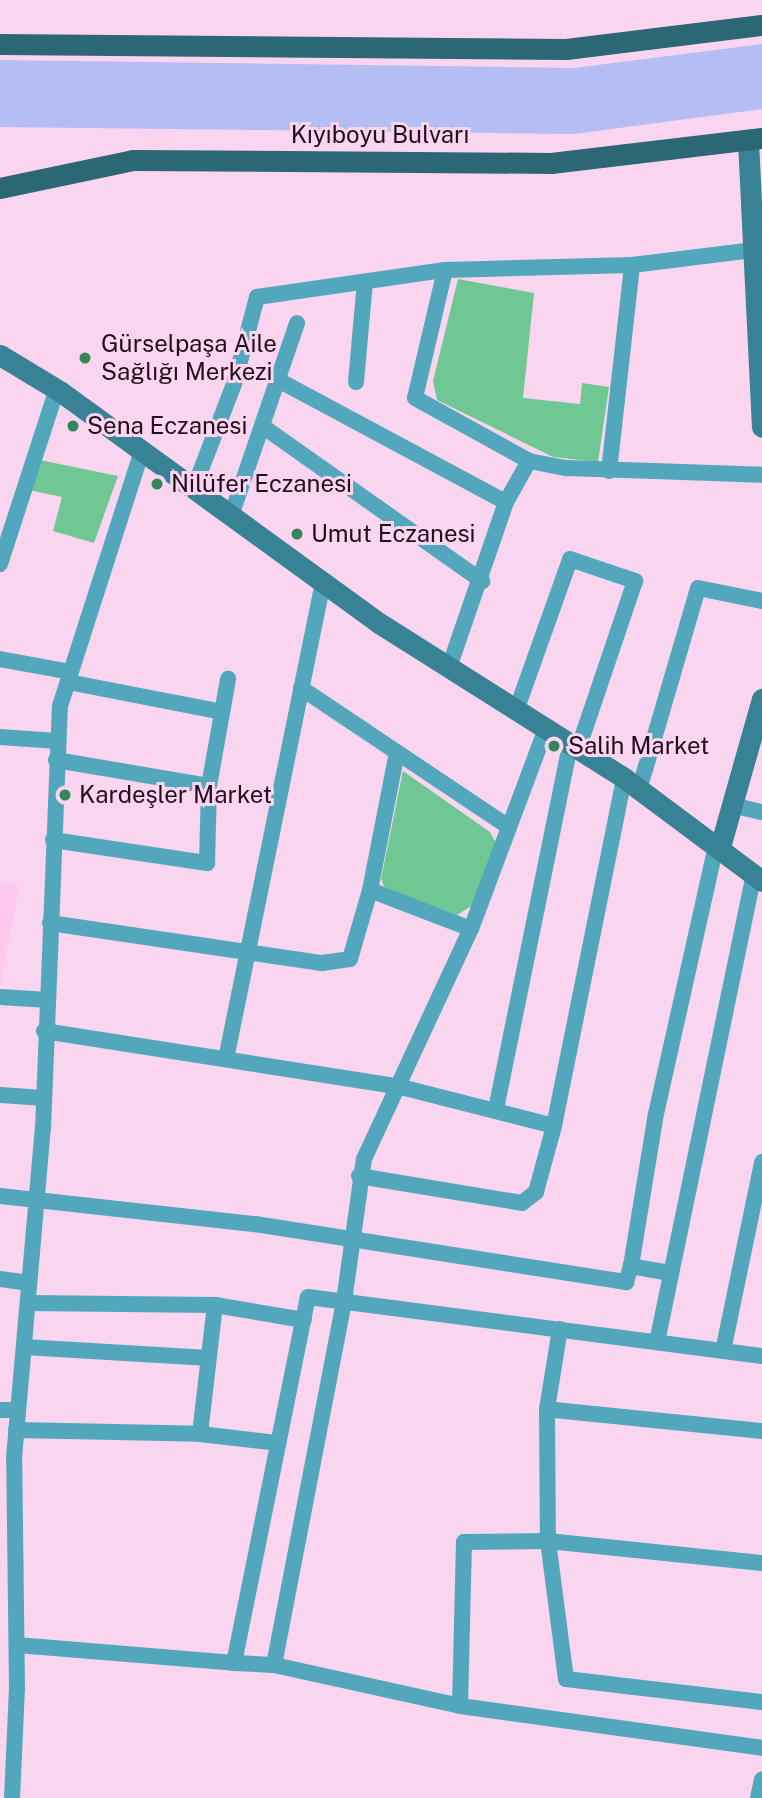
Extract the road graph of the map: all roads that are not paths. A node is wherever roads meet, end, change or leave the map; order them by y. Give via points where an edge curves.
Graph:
1 (762, 25) edge
2 (0, 44) edge
3 (755, 140) edge
4 (0, 188) edge
5 (757, 250) edge
6 (632, 265) junction
7 (445, 270) junction
8 (365, 282) junction
9 (758, 286) edge
10 (297, 323) dead end
11 (758, 326) edge
12 (0, 355) edge
13 (279, 381) junction
14 (356, 382) dead end
15 (57, 389) junction
16 (759, 400) edge
17 (762, 427) edge
18 (265, 428) junction
19 (142, 450) junction
20 (529, 461) junction
21 (609, 471) junction
22 (762, 475) edge
23 (194, 488) junction
24 (506, 502) junction
25 (231, 516) junction
26 (0, 564) edge
27 (482, 581) junction
28 (323, 582) junction
29 (762, 601) edge
30 (0, 659) edge
31 (449, 668) junction
32 (69, 677) junction
33 (228, 679) dead end
34 (301, 688) junction
35 (762, 699) edge
36 (516, 711) junction
37 (222, 712) junction
38 (545, 728) junction
39 (0, 737) edge
40 (57, 741) junction
41 (756, 745) edge
42 (574, 747) junction
43 (397, 752) junction
44 (56, 760) junction
45 (631, 784) junction
46 (209, 786) junction
47 (731, 805) junction
48 (762, 812) edge
49 (508, 827) junction
50 (53, 840) junction
51 (718, 846) junction
52 (758, 878) edge
53 (370, 890) junction
54 (50, 923) junction
55 (471, 929) junction
56 (248, 953) junction
57 (0, 997) edge
58 (48, 1000) junction
59 (44, 1031) junction
60 (226, 1059) junction
61 (397, 1086) junction
62 (0, 1095) edge
63 (44, 1098) junction
64 (496, 1109) junction
65 (554, 1126) junction
66 (762, 1162) edge
67 (359, 1176) junction
68 (0, 1196) edge
69 (37, 1200) junction
70 (350, 1238) junction
71 (631, 1266) junction
72 (670, 1273) junction
73 (0, 1279) edge
74 (29, 1283) junction
75 (344, 1301) junction
76 (28, 1303) junction
77 (215, 1305) junction
78 (304, 1321) junction
79 (560, 1329) junction
80 (657, 1342) junction
81 (24, 1347) junction
82 (723, 1350) junction
83 (762, 1356) edge
84 (209, 1358) junction
85 (547, 1409) junction
86 (0, 1410) edge
87 (18, 1410) junction
88 (16, 1430) junction
89 (762, 1431) edge
90 (200, 1434) junction
91 (278, 1443) junction
92 (7, 1489) edge
93 (548, 1541) junction
94 (762, 1563) edge
95 (8, 1611) edge
96 (17, 1645) junction
97 (234, 1664) junction
98 (274, 1665) junction
99 (0, 1668) edge
100 (17, 1668) junction
101 (762, 1702) edge
102 (460, 1706) junction
103 (7, 1744) edge
104 (762, 1748) edge
105 (762, 1779) edge
106 (12, 1798) edge
107 (758, 1798) edge

1 - 2 main road via 566,50
3 - 4 main road, Kıyıboyu Bulvarı via 551,163 133,160
3 - 5 main road
5 - 6 street
5 - 9 main road
6 - 7 street
6 - 21 street
7 - 8 street
7 - 20 street via 415,398
8 - 14 street
8 - 23 street via 257,298 234,384
9 - 11 main road
10 - 13 street
11 - 16 main road
12 - 15 main road
13 - 18 street
13 - 24 street
15 - 19 main road
15 - 26 street
16 - 17 main road
18 - 25 street
18 - 27 street
19 - 23 main road
19 - 32 street
20 - 21 street
20 - 24 street
21 - 22 street
23 - 25 main road
24 - 27 street
25 - 28 main road
27 - 31 street
28 - 31 main road
28 - 34 street
29 - 45 street via 698,588
30 - 32 street
31 - 36 main road
32 - 37 street
32 - 40 street
33 - 37 street
34 - 43 street
34 - 56 street
35 - 41 main road
36 - 38 main road
36 - 42 street via 570,559 635,581
37 - 46 street
38 - 42 main road
38 - 49 street
39 - 40 street
40 - 44 street
41 - 47 main road
42 - 45 main road
42 - 64 street
43 - 49 street
43 - 53 street
44 - 46 street
44 - 50 street
45 - 51 main road
45 - 65 street
46 - 50 street via 207,863
47 - 48 street
47 - 51 main road
49 - 55 street
50 - 54 street
51 - 52 main road
51 - 71 street via 656,1114
52 - 72 street
53 - 55 street
53 - 56 street via 350,959 322,963
54 - 56 street
54 - 58 street
55 - 61 street
56 - 60 street
57 - 58 street
58 - 59 street
59 - 60 street
59 - 63 street
60 - 61 street
61 - 64 street
61 - 67 street
62 - 63 street
63 - 69 street
64 - 65 street
65 - 67 street via 536,1192 522,1203
66 - 82 street
67 - 70 street
68 - 69 street
69 - 70 street
69 - 74 street
70 - 71 street via 626,1282
70 - 75 street
71 - 72 street
72 - 80 street
73 - 74 street
74 - 76 street
75 - 78 street via 309,1297
75 - 79 street
75 - 98 street
76 - 77 street
76 - 81 street
77 - 78 street
77 - 84 street
78 - 91 street
79 - 80 street
79 - 85 street
80 - 82 street
81 - 84 street
81 - 87 street
82 - 83 street
84 - 90 street
85 - 89 street
85 - 93 street
86 - 87 street
87 - 88 street
88 - 90 street
88 - 92 street
90 - 91 street
91 - 97 street
92 - 95 street
93 - 94 street
93 - 101 street via 566,1679
93 - 102 street via 464,1542
95 - 96 street
96 - 97 street
96 - 100 street
97 - 98 street
98 - 102 street
99 - 100 street
100 - 103 street
102 - 104 street
103 - 106 street
105 - 107 street

